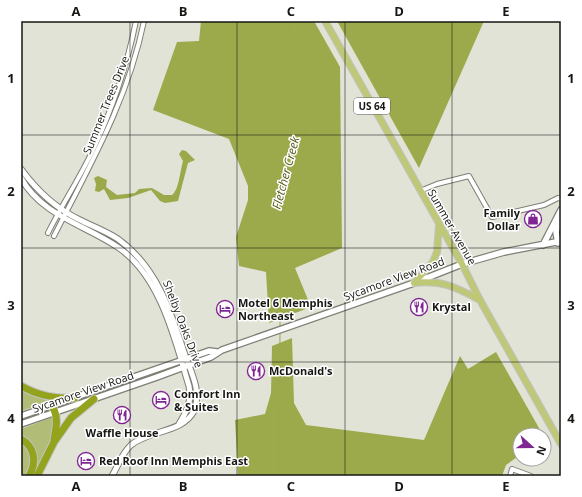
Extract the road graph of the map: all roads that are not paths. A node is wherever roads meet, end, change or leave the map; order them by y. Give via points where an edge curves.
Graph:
1 (136, 21) edge
2 (144, 21) edge
3 (324, 21) edge
4 (21, 169) edge
5 (21, 178) edge
6 (420, 191) junction
7 (561, 199) edge
8 (61, 209) junction
9 (561, 210) edge
10 (66, 212) junction
11 (561, 214) edge
12 (58, 215) junction
13 (63, 218) junction
14 (439, 225) junction
15 (48, 233) dead end
16 (561, 235) edge
17 (54, 236) dead end
18 (560, 243) edge
19 (543, 245) junction
20 (462, 264) junction
21 (414, 283) junction
22 (480, 300) junction
23 (217, 352) junction
24 (184, 360) junction
25 (186, 366) junction
26 (21, 386) edge
27 (75, 398) junction
28 (94, 399) junction
29 (54, 409) junction
30 (21, 416) edge
31 (21, 424) edge
32 (21, 439) edge
33 (54, 442) junction
34 (561, 444) edge
35 (29, 476) edge
36 (37, 476) edge
37 (112, 476) edge
38 (510, 476) edge
39 (531, 476) edge

1 - 8 street, Summer Trees Drive via 124,71 112,105 92,152
2 - 10 street, Summer Trees Drive via 128,77 106,135
3 - 6 main road, Summer Avenue / US 64
4 - 8 street, Shelby Oaks Drive via 37,190
5 - 12 street, Shelby Oaks Drive via 32,194
6 - 7 street via 469,176 492,217
6 - 14 main road, Summer Avenue / US 64
8 - 10 street, Shelby Oaks Drive
8 - 12 street, Summer Trees Drive
9 - 19 main road
10 - 13 street, Summer Trees Drive
10 - 24 street, Shelby Oaks Drive via 119,240 144,264 160,287
11 - 18 main road via 556,232
12 - 13 street, Shelby Oaks Drive
12 - 15 street, Summer Trees Drive
13 - 17 street, Summer Trees Drive
13 - 24 street, Shelby Oaks Drive via 120,249 140,269 152,285
14 - 20 main road, Summer Avenue / US 64
14 - 21 main road via 437,252 433,262
16 - 18 main road
18 - 19 main road, Sycamore View Road
19 - 20 main road, Sycamore View Road via 504,252
20 - 21 main road, Sycamore View Road
20 - 22 main road, Summer Avenue / US 64
21 - 22 main road via 455,286
21 - 23 main road, Sycamore View Road
22 - 34 main road, Summer Avenue / US 64
23 - 24 main road, Sycamore View Road via 209,351
23 - 25 main road, Sycamore View Road via 212,357
24 - 25 street, Shelby Oaks Drive
24 - 27 main road, Sycamore View Road
25 - 28 main road, Sycamore View Road
25 - 37 street, Shelby Oaks Drive via 190,399 179,424 132,444
26 - 27 highway via 34,394 58,399
27 - 29 main road, Sycamore View Road
28 - 29 main road, Sycamore View Road
28 - 33 highway via 71,418
29 - 30 main road, Sycamore View Road
29 - 31 main road, Sycamore View Road
29 - 33 highway via 57,426
32 - 35 highway via 28,444 34,456
33 - 36 highway
38 - 39 street via 512,469

